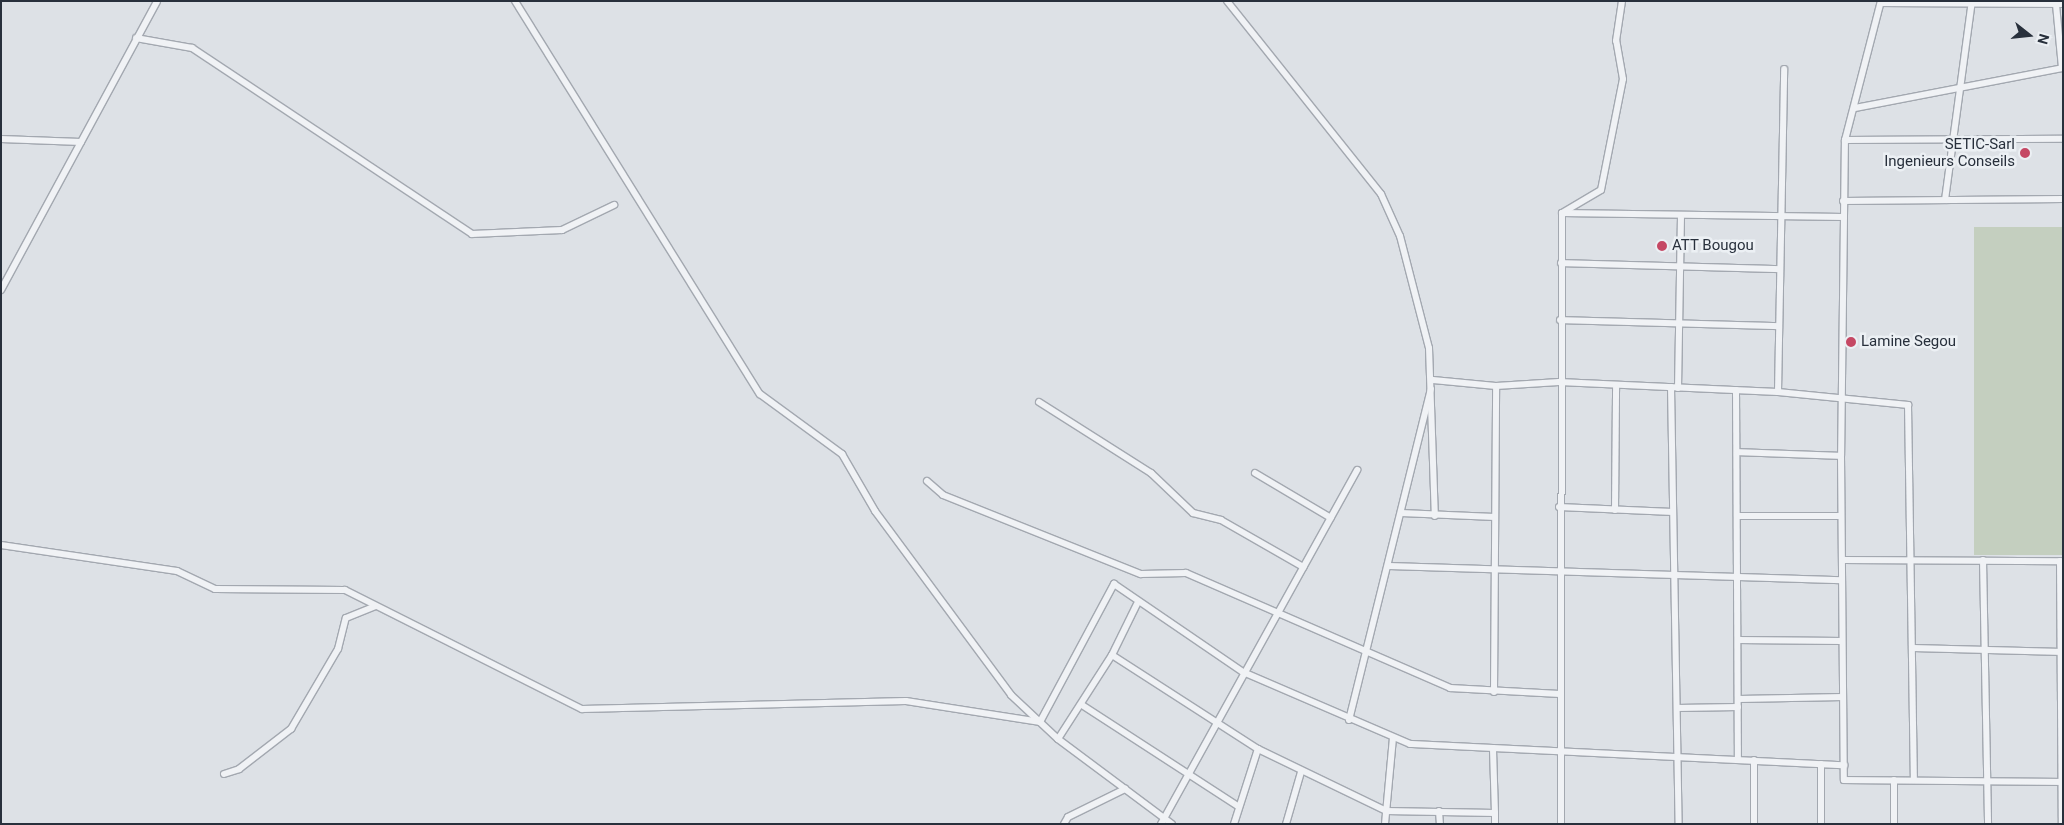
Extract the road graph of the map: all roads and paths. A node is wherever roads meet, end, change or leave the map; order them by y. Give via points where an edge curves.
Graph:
1 (157, 1) edge
2 (515, 1) edge
3 (1227, 1) edge
4 (1622, 1) edge
5 (1881, 2) edge
6 (1972, 2) edge
7 (2032, 2) edge
8 (2059, 4) edge
9 (136, 38) junction
10 (1784, 69) dead end
11 (1960, 89) junction
12 (1855, 108) junction
13 (1, 139) edge
14 (1953, 139) junction
15 (2063, 139) edge
16 (1844, 140) junction
17 (81, 142) junction
18 (2063, 199) edge
19 (1945, 200) junction
20 (1843, 201) junction
21 (614, 205) dead end
22 (1562, 213) junction
23 (1844, 217) junction
24 (1681, 218) junction
25 (1778, 218) junction
26 (1561, 263) junction
27 (1679, 266) junction
28 (1780, 269) junction
29 (1, 290) edge
30 (1560, 320) junction
31 (1678, 325) junction
32 (1779, 326) junction
33 (1433, 380) junction
34 (1559, 382) junction
35 (1496, 386) junction
36 (1616, 386) junction
37 (1674, 388) junction
38 (1736, 390) junction
39 (1778, 392) junction
40 (1842, 396) junction
41 (1039, 402) dead end
42 (1737, 452) junction
43 (1841, 456) junction
44 (1357, 470) dead end
45 (1254, 473) dead end
46 (927, 481) dead end
47 (1559, 507) junction
48 (1615, 510) junction
49 (1673, 512) junction
50 (1401, 513) junction
51 (1435, 516) junction
52 (1737, 516) junction
53 (1841, 516) junction
54 (1495, 517) junction
55 (1331, 518) junction
56 (1, 545) edge
57 (1842, 560) junction
58 (1913, 560) junction
59 (1983, 560) junction
60 (2061, 561) edge
61 (1389, 566) junction
62 (1303, 567) junction
63 (1496, 568) junction
64 (1560, 570) junction
65 (1674, 576) junction
66 (1737, 578) junction
67 (1842, 580) junction
68 (1137, 604) junction
69 (376, 606) junction
70 (1278, 613) junction
71 (1738, 640) junction
72 (1842, 641) junction
73 (1913, 648) junction
74 (1985, 650) junction
75 (2062, 652) edge
76 (1369, 653) junction
77 (1112, 655) junction
78 (1243, 672) junction
79 (1494, 692) junction
80 (1560, 694) junction
81 (1843, 697) junction
82 (1738, 699) junction
83 (1082, 705) junction
84 (1738, 707) junction
85 (1677, 708) junction
86 (1349, 720) junction
87 (1040, 722) junction
88 (1217, 722) junction
89 (1393, 738) junction
90 (1058, 739) junction
91 (1493, 748) junction
92 (1258, 749) junction
93 (1561, 751) junction
94 (1678, 756) junction
95 (1738, 759) junction
96 (1754, 760) junction
97 (1821, 764) junction
98 (1844, 765) junction
99 (1301, 772) junction
100 (224, 774) dead end
101 (1187, 775) junction
102 (1894, 780) junction
103 (1914, 780) junction
104 (1987, 781) junction
105 (2062, 782) edge
106 (1125, 789) junction
107 (1239, 808) junction
108 (1386, 811) junction
109 (1439, 811) junction
110 (1495, 813) junction
111 (1162, 821) edge
112 (1064, 824) edge
113 (1172, 824) edge
114 (1234, 824) edge
115 (1286, 824) edge
116 (1384, 824) edge
117 (1440, 824) edge
118 (1495, 824) edge
119 (1561, 824) edge
120 (1679, 824) edge
121 (1754, 824) edge
122 (1821, 824) edge
123 (1894, 824) edge
124 (1988, 824) edge
125 (2062, 824) edge

1 - 9 street
2 - 87 street via 760,394 842,454 887,527 1011,694
3 - 33 street via 1381,194 1400,236
4 - 22 street via 1616,41 1623,79 1601,190
5 - 6 street
5 - 12 street
6 - 7 street
6 - 11 street
7 - 8 street
8 - 11 street via 2062,68
9 - 17 street
9 - 21 street via 192,48 472,234 562,230
10 - 25 street
11 - 12 street
11 - 14 street
12 - 16 street
13 - 17 street
14 - 15 street
14 - 16 street
14 - 19 street
16 - 20 street
17 - 29 street
18 - 19 street
19 - 20 street
20 - 23 street
22 - 24 street
22 - 26 street
23 - 25 street
23 - 40 street
24 - 25 street
24 - 27 street
25 - 28 street
26 - 27 street
26 - 30 street
27 - 28 street
27 - 31 street
28 - 32 street
30 - 31 street
30 - 34 street
31 - 32 street
31 - 37 street
32 - 39 street
33 - 35 street
33 - 50 street
33 - 51 street
34 - 35 street
34 - 36 street
34 - 47 street
35 - 54 street
36 - 37 street
36 - 48 street
37 - 38 street
37 - 49 street
38 - 39 street
38 - 42 street
39 - 40 street
40 - 43 street
40 - 58 street via 1905,403 1910,408
41 - 62 street via 1151,474 1193,513 1221,520
42 - 43 street
42 - 52 street
43 - 53 street
44 - 55 street
45 - 55 street
46 - 70 street via 943,494 1107,562 1141,574 1186,573
47 - 48 street
47 - 64 street
48 - 49 street
49 - 65 street
50 - 51 street
50 - 61 street
51 - 54 street
52 - 53 street
52 - 66 street
53 - 57 street
54 - 63 street
55 - 62 street
56 - 69 street via 177,571 215,589 344,590
57 - 58 street
57 - 67 street
58 - 59 street
58 - 73 street
59 - 60 street
59 - 74 street
60 - 75 street
61 - 63 street
61 - 76 street
62 - 70 street
63 - 64 street
63 - 79 street
64 - 65 street
64 - 80 street
65 - 66 street
65 - 85 street
66 - 67 street
66 - 71 street
67 - 72 street
68 - 77 street
68 - 78 street
68 - 87 street via 1114,584
69 - 87 street via 582,709 906,701
69 - 100 street via 346,618 338,649 291,729 239,769
70 - 76 street
70 - 78 street
71 - 72 street
71 - 82 street
72 - 81 street
73 - 74 street
73 - 103 street
74 - 75 street
74 - 104 street
75 - 105 street
76 - 79 street via 1450,688
76 - 86 street
77 - 83 street
77 - 88 street
78 - 86 street
78 - 88 street
79 - 80 street
80 - 93 street
81 - 82 street
81 - 98 street
82 - 84 street
83 - 90 street
83 - 101 street
84 - 85 street
84 - 95 street
85 - 94 street
86 - 89 street
87 - 90 street
88 - 92 street
88 - 101 street
89 - 91 street via 1410,744
89 - 108 street
90 - 106 street
91 - 93 street
91 - 110 street
92 - 99 street
92 - 107 street
93 - 94 street
93 - 119 street
94 - 95 street
94 - 120 street
95 - 96 street
96 - 97 street
96 - 121 street
97 - 98 street
97 - 122 street
98 - 102 street via 1844,780
99 - 108 street
99 - 115 street
101 - 107 street
101 - 111 street
102 - 103 street
102 - 123 street
103 - 104 street
104 - 105 street
104 - 124 street
105 - 125 street
106 - 111 street
106 - 112 street via 1068,817
107 - 114 street
108 - 109 street
108 - 116 street
109 - 110 street
109 - 117 street
110 - 118 street
111 - 113 street

